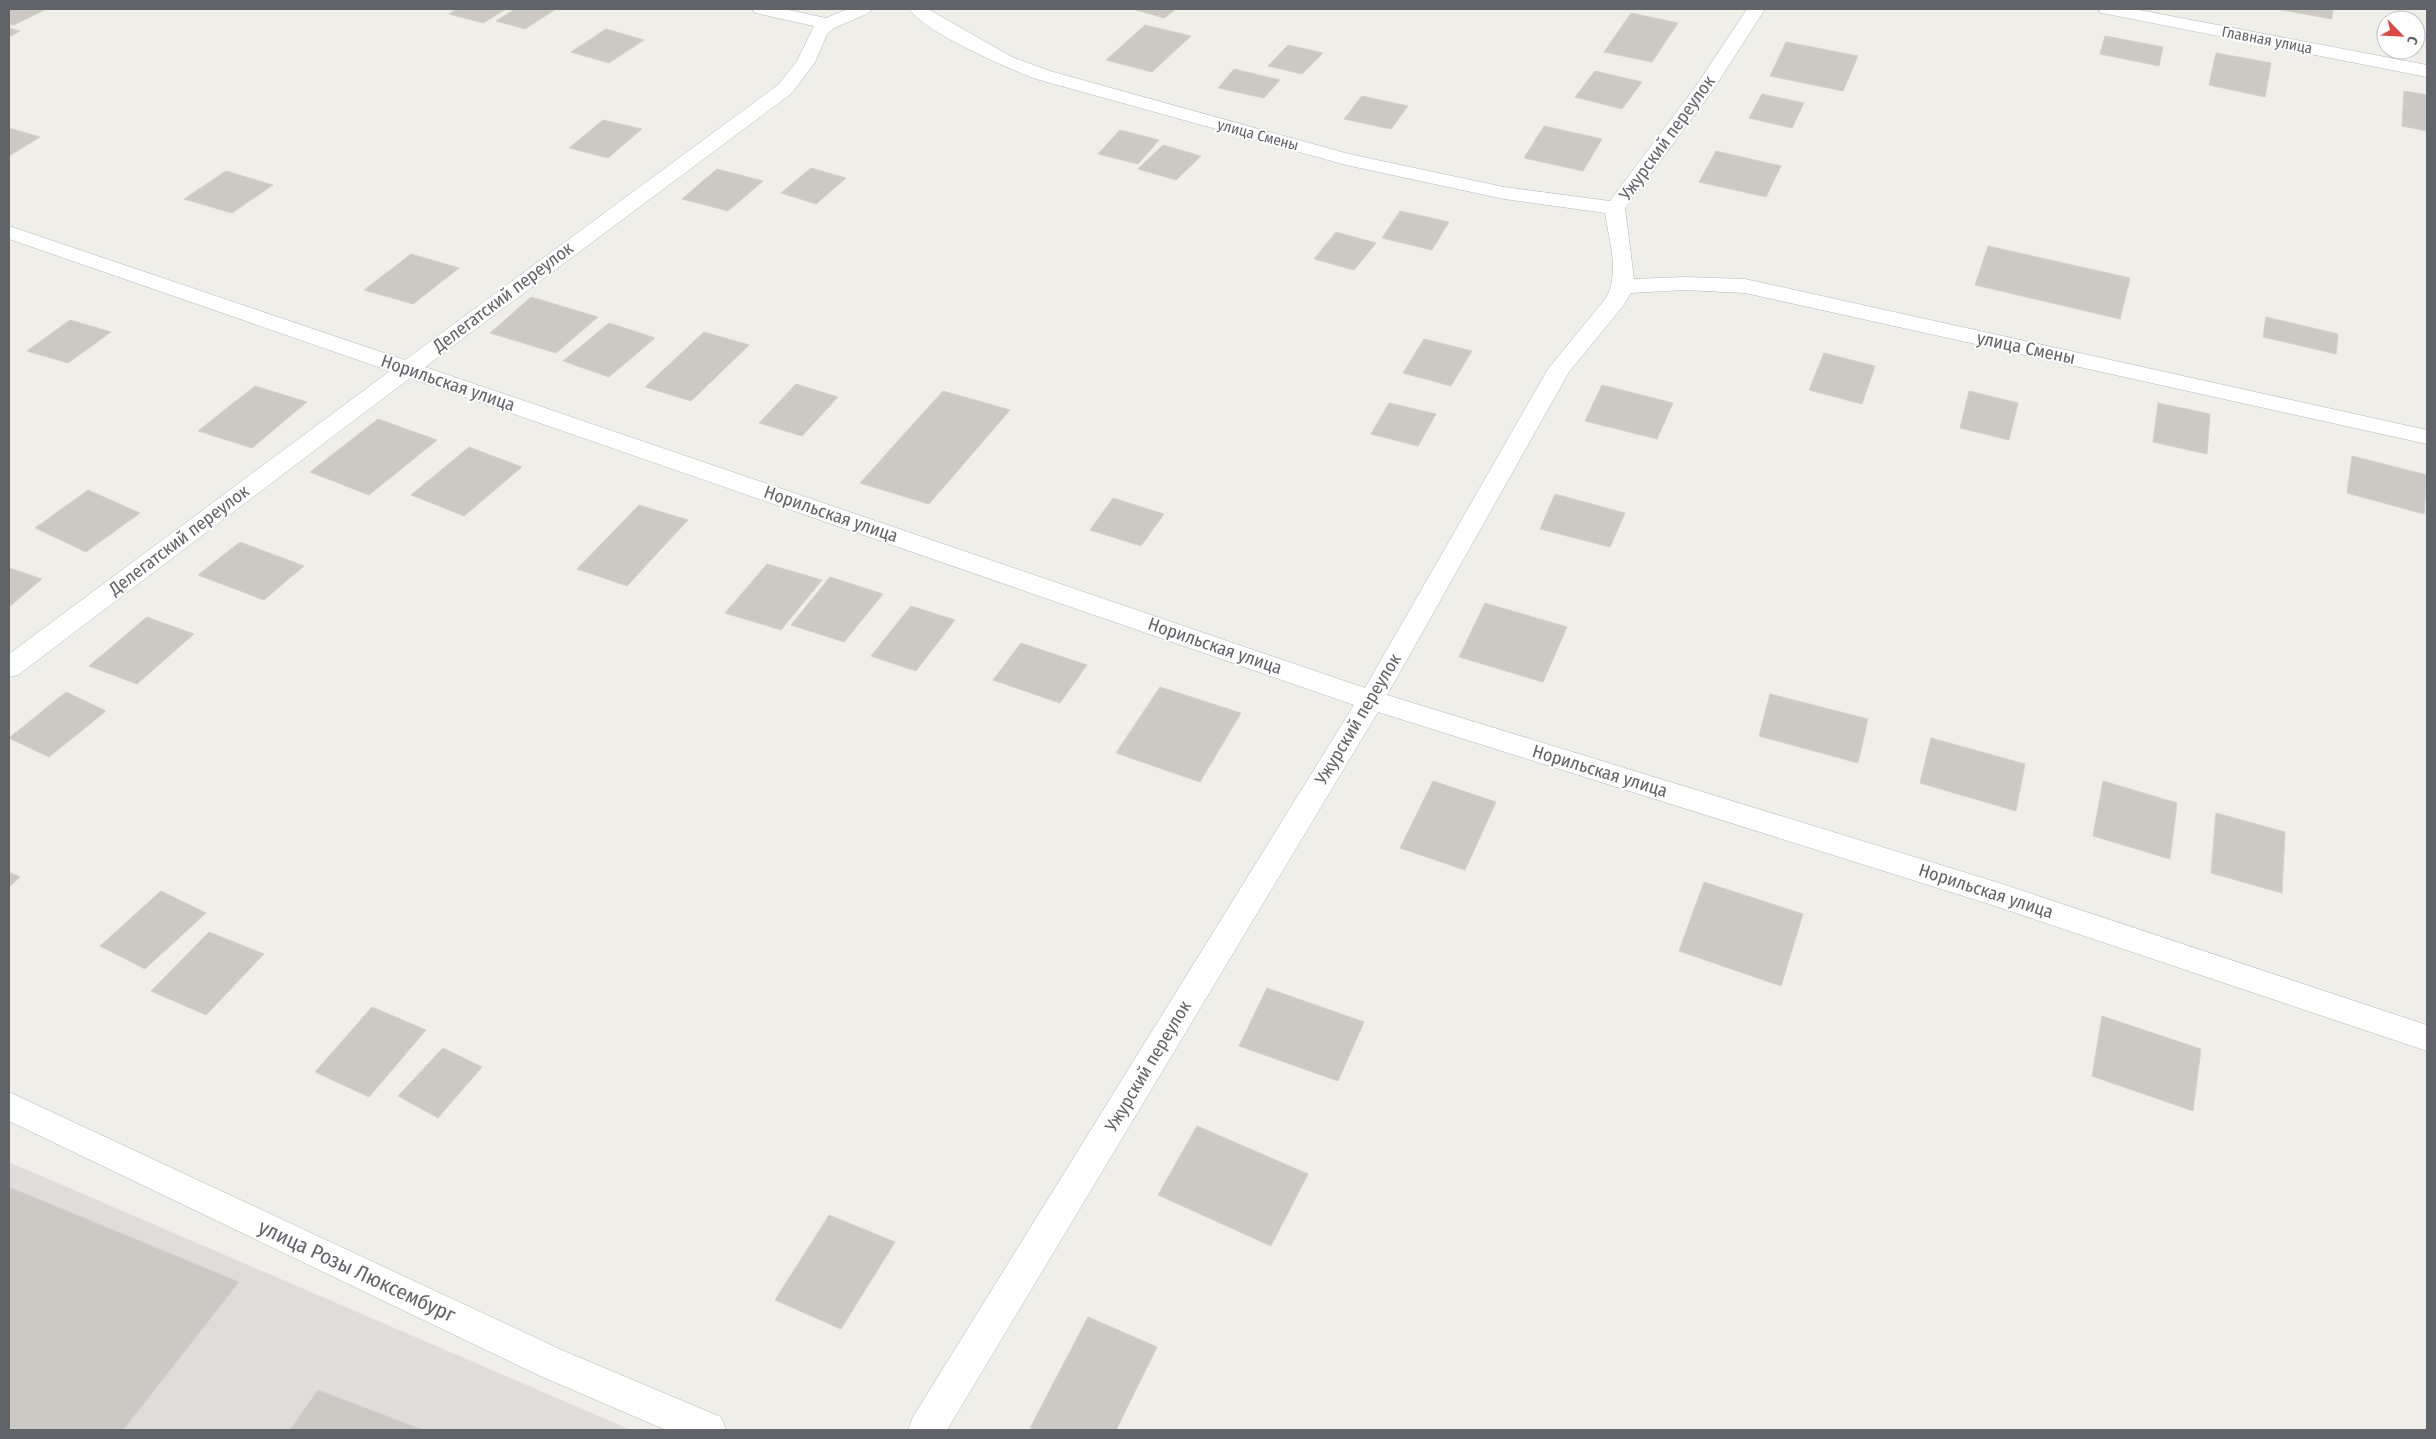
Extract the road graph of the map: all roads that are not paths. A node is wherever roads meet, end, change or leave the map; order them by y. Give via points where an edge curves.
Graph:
1 (761, 9) edge
2 (863, 9) edge
3 (918, 9) edge
4 (1756, 9) edge
5 (2107, 9) edge
6 (828, 24) junction
7 (2427, 71) edge
8 (1615, 208) junction
9 (9, 232) edge
10 (1623, 287) junction
11 (407, 369) junction
12 (2427, 437) edge
13 (9, 668) edge
14 (1371, 700) junction
15 (2427, 1038) edge
16 (9, 1106) edge
17 (708, 1430) edge
18 (926, 1430) edge

1 - 6 street
2 - 6 street, Делегатский переулок
3 - 8 street, улица Смены via 928,18 1005,61 1043,75 1346,159 1504,193
4 - 8 street, Ужурский переулок via 1704,89
5 - 7 street, Главная улица
6 - 11 street, Делегатский переулок via 813,42 799,74 785,88
8 - 10 street, Ужурский переулок via 1624,272
9 - 11 street, Норильская улица
10 - 12 street, улица Смены via 1662,282 1745,286
10 - 14 street, Ужурский переулок via 1616,301 1559,369
11 - 13 street, Делегатский переулок
11 - 14 street, Норильская улица
14 - 15 street, Норильская улица via 1996,894
14 - 18 street, Ужурский переулок
16 - 17 street, улица Розы Люксембург via 551,1363

